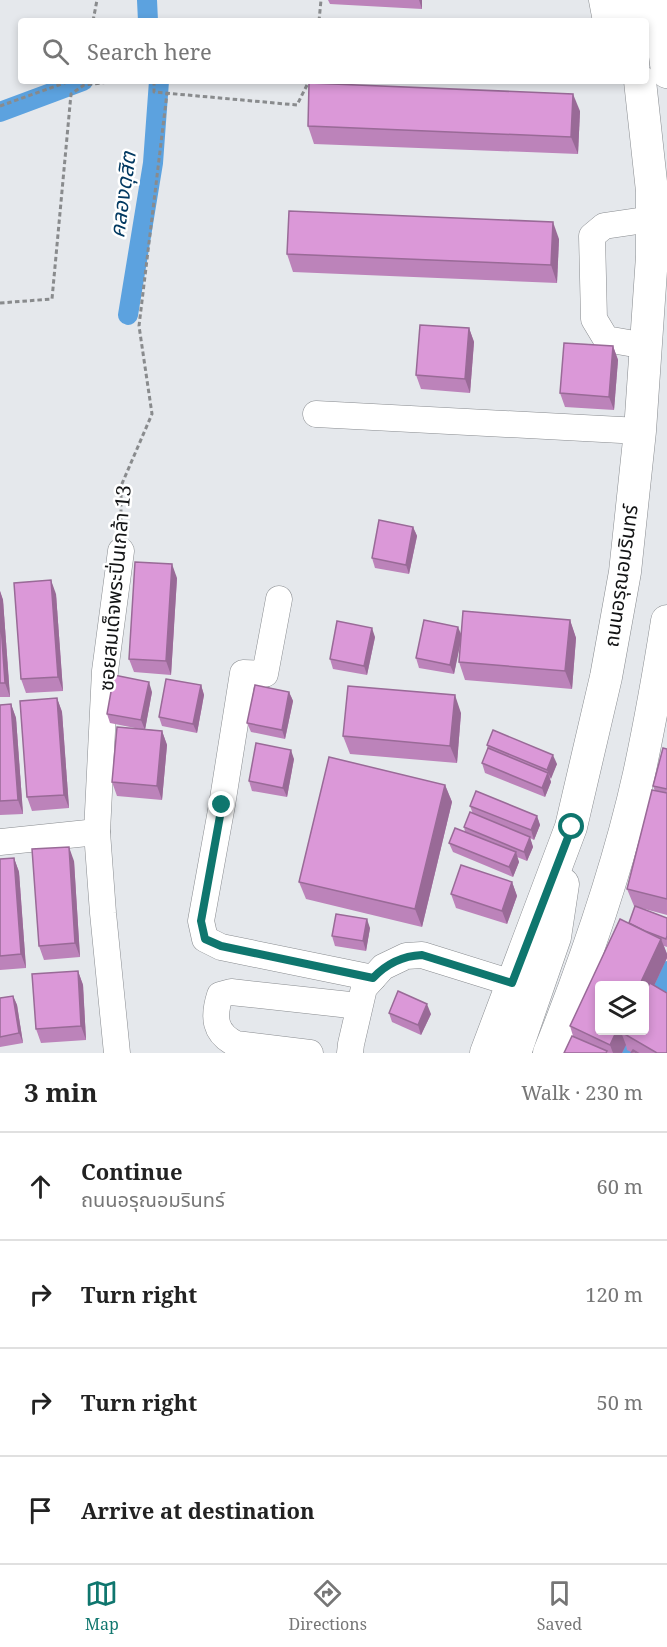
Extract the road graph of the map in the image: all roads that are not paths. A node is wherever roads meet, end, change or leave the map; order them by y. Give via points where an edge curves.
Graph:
1 (605, 0) edge
2 (629, 0) edge
3 (658, 0) edge
4 (608, 18) edge
5 (632, 18) edge
6 (667, 72) edge
7 (618, 84) edge
8 (640, 84) edge
9 (638, 221) junction
10 (647, 339) junction
11 (316, 414) dead end
12 (640, 431) junction
13 (120, 551) road end
14 (279, 599) dead end
15 (667, 621) edge
16 (661, 693) edge
17 (572, 827) junction
18 (97, 832) junction
19 (0, 842) edge
20 (373, 978) junction
21 (512, 983) junction
22 (360, 1006) junction
23 (117, 1053) edge
24 (310, 1053) edge
25 (350, 1053) edge
26 (486, 1053) edge
27 (515, 1053) edge
28 (549, 1053) edge

1 - 4 main road
2 - 5 main road
3 - 6 main road
7 - 9 main road
8 - 10 main road, ถนนอรุณอมรินทร์ via 652,191
9 - 10 main road
9 - 10 street via 604,226 592,236 594,319 606,339
10 - 12 main road, ถนนอรุณอมรินทร์
11 - 12 street
12 - 17 main road, ถนนอรุณอมรินทร์ via 622,584 606,677
13 - 18 street, ซอยสมเด็จพระปิ่นเกล้า 13 via 105,671
14 - 20 street via 266,674 243,673 201,921 205,939 221,946
15 - 16 main road
16 - 28 main road via 615,865
17 - 21 main road, ถนนอรุณอมรินทร์
17 - 27 main road via 555,938
18 - 19 street
18 - 23 street, ซอยสมเด็จพระปิ่นเกล้า 13
20 - 21 street via 383,966 406,956 422,955
20 - 22 street via 364,988
21 - 26 main road, ถนนอรุณอมรินทร์
22 - 24 street via 231,992 219,995 217,1026 226,1039 236,1044
22 - 25 street

